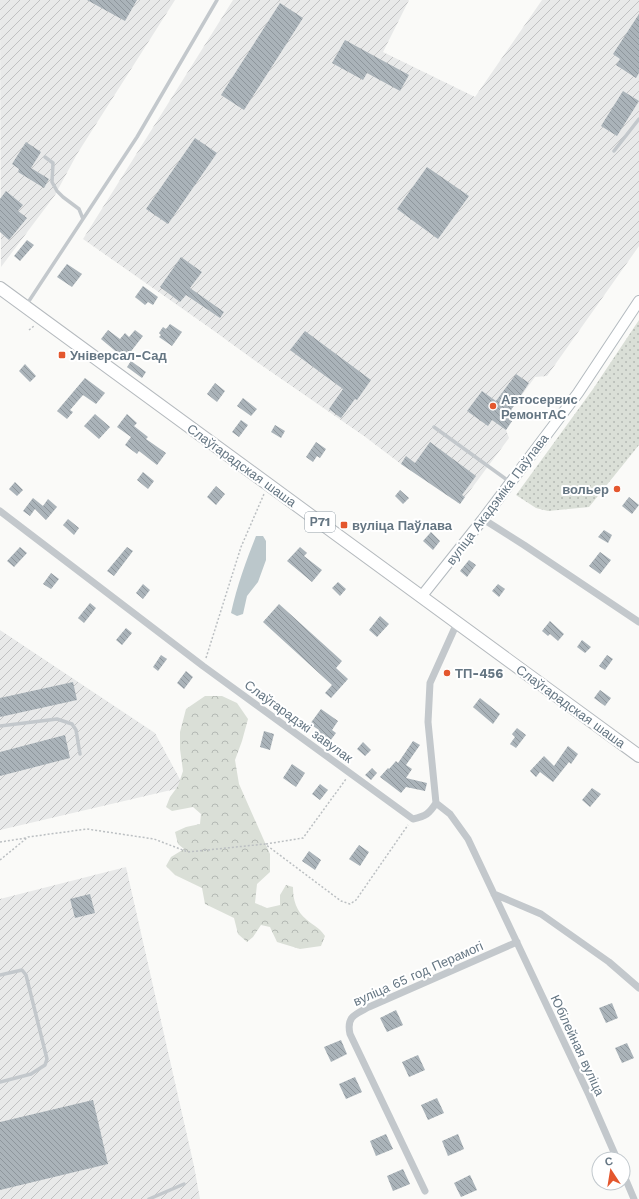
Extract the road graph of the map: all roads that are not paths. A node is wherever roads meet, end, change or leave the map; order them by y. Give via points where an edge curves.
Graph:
1 (216, 0) edge
2 (639, 119) edge
3 (614, 151) dead end
4 (45, 157) dead end
5 (83, 219) junction
6 (0, 288) edge
7 (639, 301) edge
8 (25, 307) junction
9 (434, 427) dead end
10 (511, 482) junction
11 (0, 511) edge
12 (483, 519) junction
13 (421, 597) junction
14 (639, 622) edge
15 (457, 623) junction
16 (0, 726) edge
17 (80, 754) dead end
18 (639, 756) edge
19 (436, 803) junction
20 (494, 894) junction
21 (517, 942) junction
22 (0, 975) edge
23 (639, 988) edge
24 (0, 1082) edge
25 (614, 1151) edge
26 (184, 1184) dead end
27 (425, 1191) dead end
28 (149, 1199) edge

1 - 5 lane via 137,137
2 - 3 lane
4 - 5 lane via 53,163 52,182 57,191 79,209
5 - 8 lane
6 - 8 main road, Слаўгарадская шаша / Р71
7 - 10 main road, вуліца Акадэміка Паўлава via 578,393
8 - 13 main road, Слаўгарадская шаша / Р71
9 - 10 lane
10 - 12 main road, вуліца Акадэміка Паўлава
11 - 19 street, Слаўгарадзкі завулак via 203,666 413,818 431,812
12 - 13 main road, вуліца Акадэміка Паўлава
12 - 14 street
13 - 15 main road, Слаўгарадская шаша / Р71
15 - 18 main road, Слаўгарадская шаша / Р71
15 - 19 street via 430,683 428,722
16 - 17 lane via 57,719 72,724 76,730
19 - 20 street, Юбілейная вуліца via 450,814 468,839
20 - 21 street, Юбілейная вуліца
20 - 23 street via 541,914 609,962
21 - 25 street, Юбілейная вуліца
21 - 27 street, вуліца 65 год Перамогі via 369,1007 354,1015 350,1021 350,1034
22 - 24 lane via 22,970 26,975 47,1059 45,1065 31,1074
26 - 28 lane

